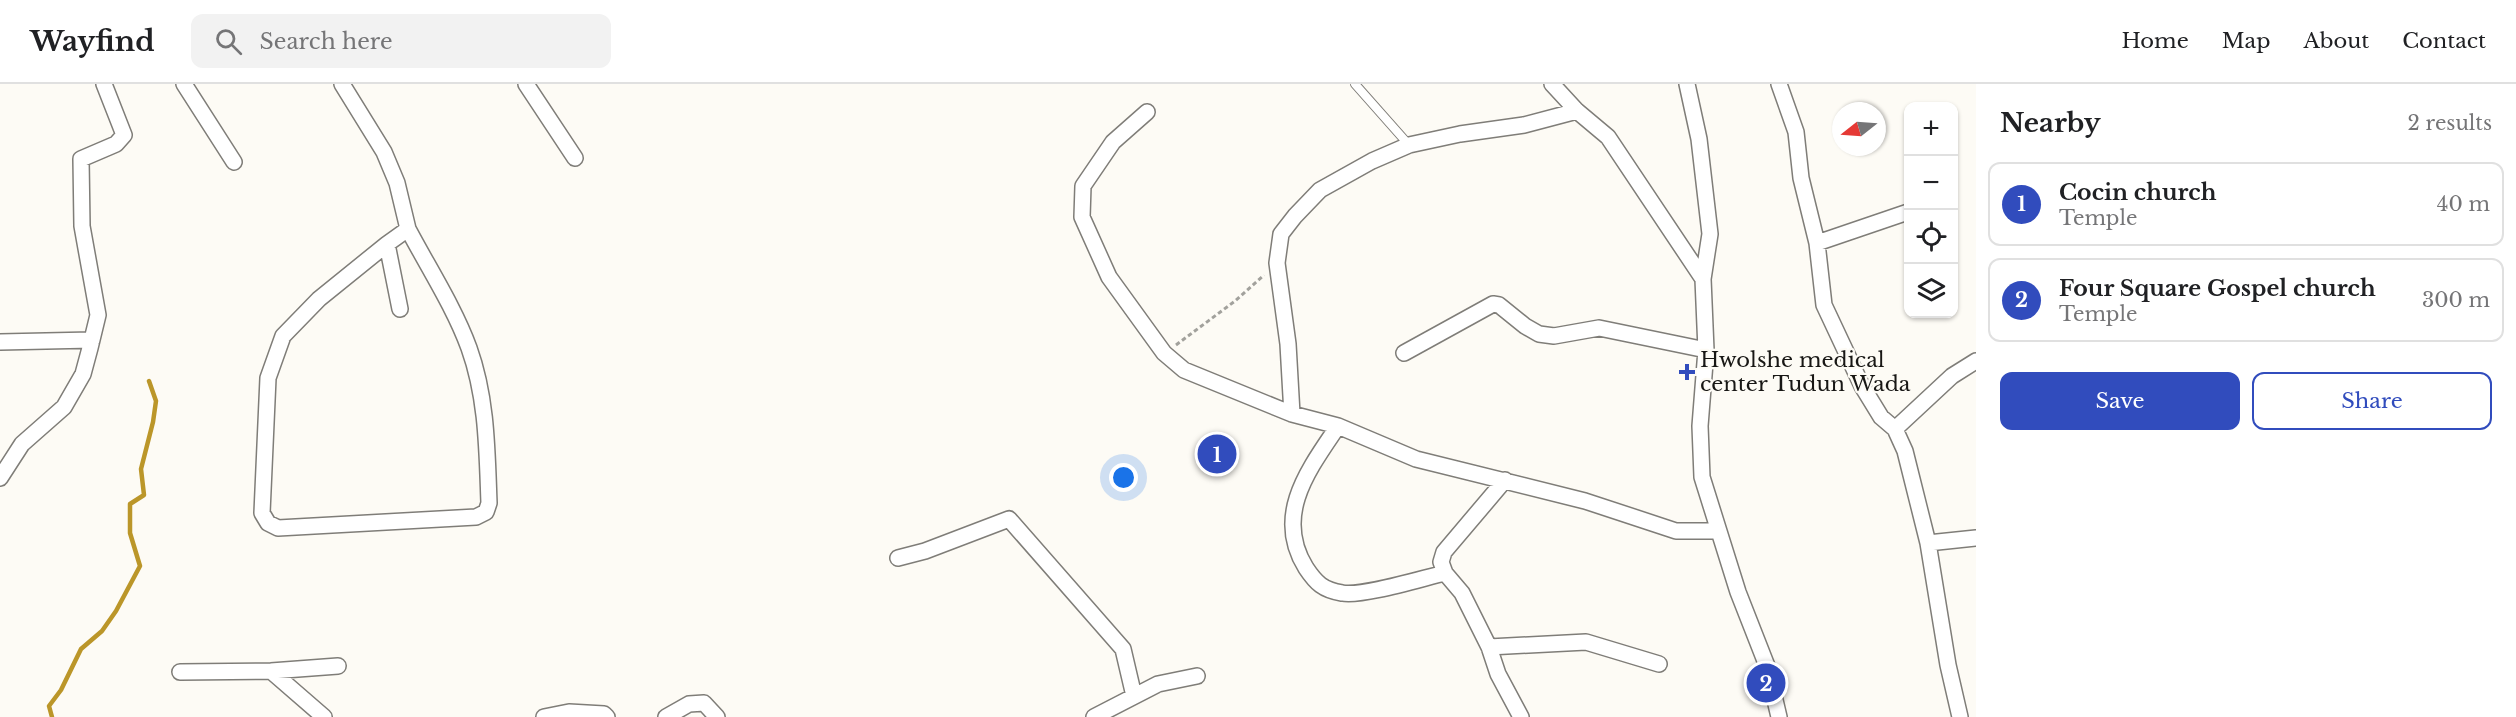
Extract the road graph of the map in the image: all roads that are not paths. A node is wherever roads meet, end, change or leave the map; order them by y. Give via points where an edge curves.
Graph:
1 (104, 84) edge
2 (184, 84) edge
3 (342, 84) edge
4 (526, 84) edge
5 (1355, 84) edge
6 (1552, 84) edge
7 (1687, 84) edge
8 (1779, 84) edge
9 (1577, 111) junction
10 (1148, 112) dead end
11 (1409, 145) junction
12 (575, 158) dead end
13 (234, 162) dead end
14 (1904, 213) edge
15 (408, 229) junction
16 (1817, 243) junction
17 (387, 244) junction
18 (1703, 279) junction
19 (400, 309) dead end
20 (92, 340) junction
21 (0, 342) edge
22 (1706, 350) junction
23 (1404, 353) dead end
24 (1976, 361) edge
25 (1292, 414) junction
26 (1338, 426) junction
27 (1895, 429) junction
28 (0, 478) edge
29 (1505, 480) junction
30 (1718, 531) junction
31 (1976, 538) edge
32 (1928, 543) junction
33 (898, 558) dead end
34 (1445, 573) junction
35 (1489, 647) junction
36 (1659, 664) dead end
37 (338, 666) dead end
38 (271, 671) junction
39 (180, 672) dead end
40 (1197, 676) dead end
41 (1134, 696) junction
42 (324, 717) edge
43 (544, 717) edge
44 (607, 717) edge
45 (666, 717) edge
46 (717, 717) edge
47 (1094, 717) edge
48 (1521, 717) edge
49 (1779, 717) edge
50 (1960, 717) edge

1 - 20 street via 124,135 116,144 81,159 82,226 99,315
2 - 13 street
3 - 15 street via 384,152 397,183
4 - 12 street
5 - 11 lane
6 - 9 street
7 - 18 street via 1699,139 1710,234
8 - 16 street via 1796,132 1801,178
9 - 11 street via 1524,125
9 - 18 street via 1615,146
10 - 25 street via 1113,142 1083,186 1082,217 1109,277 1164,353 1184,370
11 - 25 street via 1320,190 1281,234 1277,263
14 - 16 street
15 - 17 street
15 - 17 street via 469,347 486,422 486,512 476,517 278,528 268,523 262,513 268,378 283,336 319,299
16 - 27 street via 1824,305 1862,386 1881,417
17 - 19 street
18 - 22 street
20 - 21 street
20 - 28 street via 83,374 64,408 22,444
22 - 23 street via 1599,328 1554,336 1539,334 1493,304
22 - 30 street via 1700,426 1702,477
24 - 27 street via 1952,376
25 - 26 street
26 - 29 street via 1416,459
26 - 34 street via 1304,477 1293,515 1295,541 1316,584 1342,594
27 - 32 street via 1912,476
29 - 30 street via 1676,531
29 - 34 street via 1444,552 1441,562
30 - 49 street via 1767,666
31 - 32 street
32 - 50 street
33 - 41 street via 1009,519 1123,649
34 - 35 street via 1462,593
35 - 36 street via 1586,642
35 - 48 street via 1498,674
37 - 38 street
38 - 39 street
38 - 42 street
40 - 41 street via 1158,684
41 - 47 street
43 - 44 street via 569,712
45 - 46 street via 689,704 704,704

